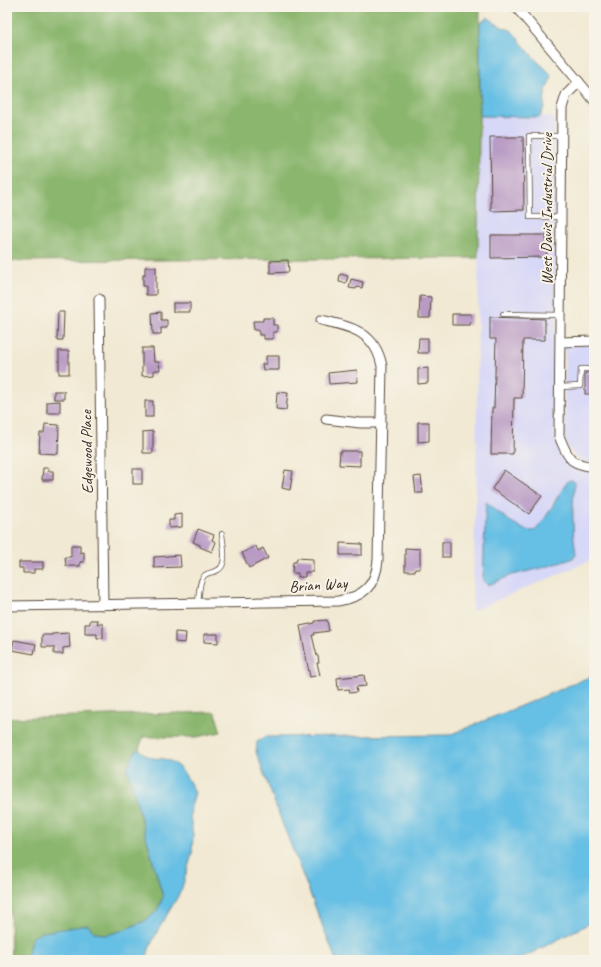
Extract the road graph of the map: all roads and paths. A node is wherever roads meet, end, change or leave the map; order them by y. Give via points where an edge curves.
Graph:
1 (516, 7) edge
2 (578, 82) junction
3 (594, 100) edge
4 (562, 136) junction
5 (561, 217) junction
6 (99, 299) dead end
7 (503, 314) dead end
8 (561, 316) junction
9 (321, 320) dead end
10 (594, 341) edge
11 (561, 342) junction
12 (594, 369) edge
13 (560, 387) junction
14 (326, 419) dead end
15 (381, 423) junction
16 (594, 467) edge
17 (222, 534) dead end
18 (198, 603) junction
19 (103, 604) junction
20 (7, 606) edge

1 - 2 street
2 - 3 street
2 - 4 street, West Davis Industrial Drive via 566,95 562,108
4 - 5 street, West Davis Industrial Drive
4 - 5 lane via 529,136 530,217
5 - 8 street, West Davis Industrial Drive
6 - 19 street, Edgewood Place
7 - 8 lane
8 - 11 street, West Davis Industrial Drive
9 - 15 street, Brian Way via 358,331 373,343 382,366
10 - 11 street
11 - 13 street, West Davis Industrial Drive
12 - 13 lane via 581,369 580,386
13 - 16 street, West Davis Industrial Drive via 559,436 563,447 572,460
14 - 15 street
15 - 18 street, Brian Way via 378,568 366,590 348,600 338,601
17 - 18 lane via 223,566 220,570 203,576
18 - 19 street, Brian Way
19 - 20 street, Brian Way

